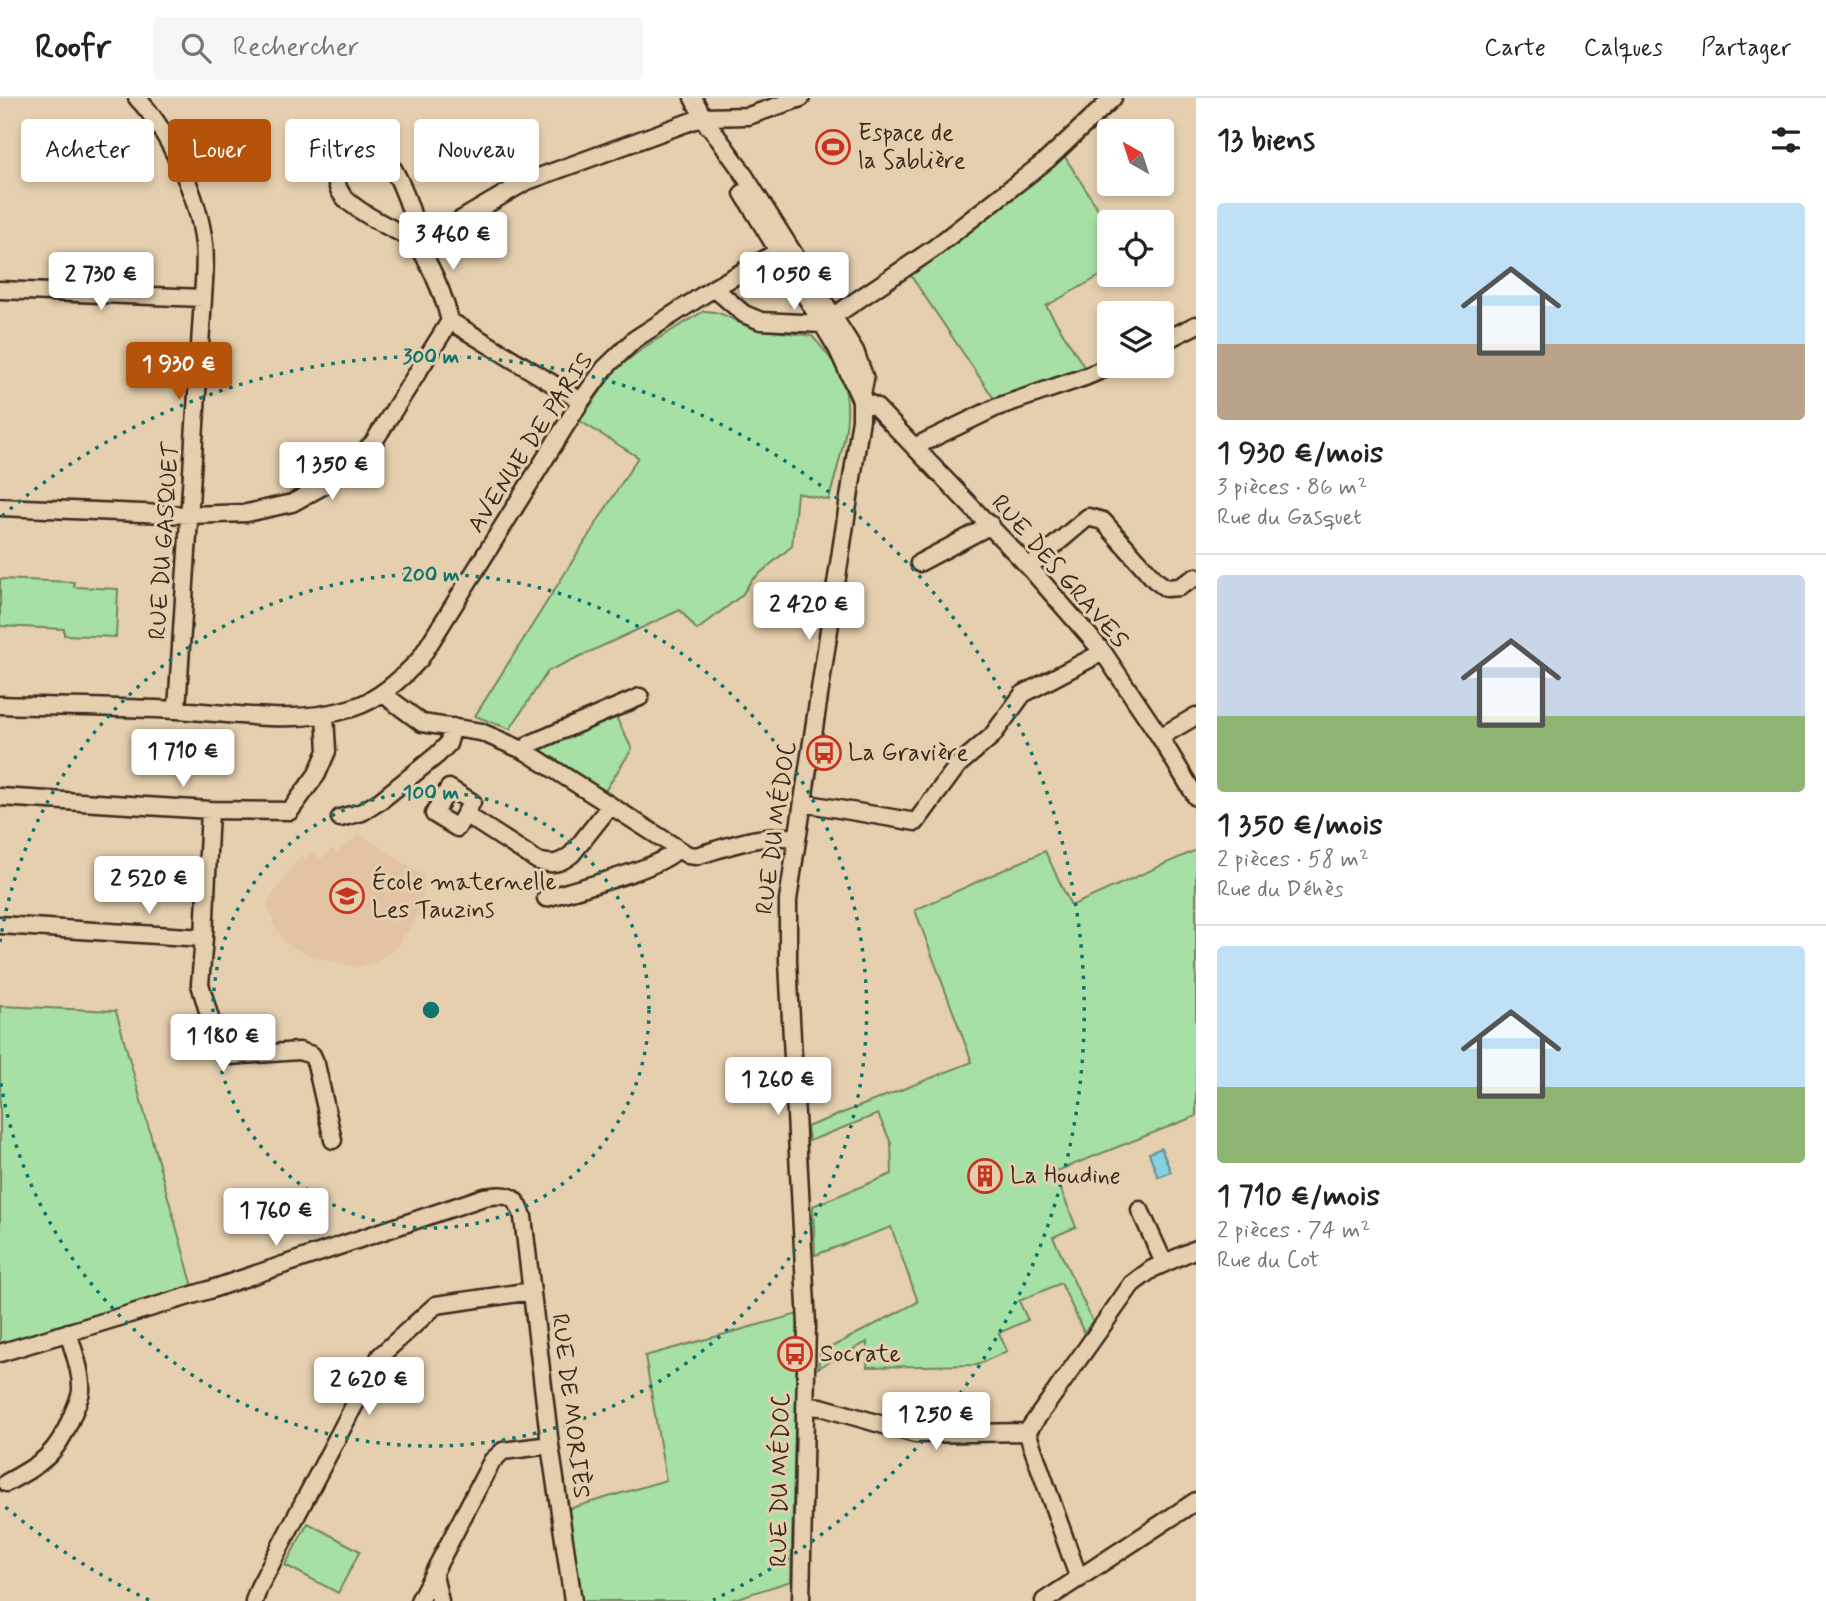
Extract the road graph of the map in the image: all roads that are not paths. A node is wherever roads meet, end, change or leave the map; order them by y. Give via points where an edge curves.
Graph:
1 (137, 98) edge
2 (693, 98) edge
3 (801, 98) edge
4 (1113, 98) edge
5 (703, 117) junction
6 (418, 244) junction
7 (779, 252) junction
8 (714, 288) junction
9 (0, 290) edge
10 (204, 298) junction
11 (828, 320) junction
12 (450, 321) junction
13 (1196, 325) edge
14 (1174, 336) edge
15 (1097, 372) edge
16 (861, 400) junction
17 (581, 401) junction
18 (914, 447) junction
19 (0, 507) edge
20 (190, 515) junction
21 (991, 525) junction
22 (919, 563) dead end
23 (1029, 567) junction
24 (1196, 577) edge
25 (1103, 652) junction
26 (385, 691) junction
27 (640, 697) dead end
28 (0, 705) edge
29 (177, 710) junction
30 (325, 715) junction
31 (1196, 716) edge
32 (453, 727) junction
33 (1160, 737) junction
34 (524, 751) junction
35 (0, 797) edge
36 (1196, 797) edge
37 (803, 803) junction
38 (610, 806) junction
39 (210, 810) junction
40 (466, 814) dead end
41 (340, 818) dead end
42 (797, 838) junction
43 (677, 849) junction
44 (546, 898) dead end
45 (0, 925) edge
46 (204, 937) junction
47 (333, 1140) dead end
48 (1140, 1210) dead end
49 (1196, 1249) edge
50 (1164, 1264) junction
51 (532, 1291) junction
52 (68, 1332) junction
53 (0, 1353) edge
54 (806, 1406) junction
55 (1027, 1432) junction
56 (551, 1445) junction
57 (6, 1483) dead end
58 (1196, 1501) edge
59 (434, 1575) junction
60 (1079, 1579) junction
61 (254, 1601) edge
62 (419, 1601) edge
63 (440, 1601) edge
64 (573, 1601) edge
65 (800, 1601) edge
66 (1044, 1601) edge

1 - 10 street, RUE DU GASQUET via 174,152 191,192 204,243
2 - 5 street, RUE DU MÉDOC
3 - 5 street via 748,116
4 - 11 street via 1047,160 933,249
5 - 6 street via 525,182
5 - 7 street, RUE DU MÉDOC
6 - 6 street via 389,161 370,149 344,156 336,168 336,184 344,197
6 - 12 street
7 - 8 street, AVENUE DE PARIS
7 - 11 street, RUE DU MÉDOC
8 - 11 street via 744,314 761,321
8 - 17 street, AVENUE DE PARIS via 635,340 605,368
9 - 10 street
10 - 20 street, RUE DU GASQUET
11 - 16 street, RUE DU MÉDOC via 855,351 865,379
12 - 17 street
12 - 20 street via 373,443 323,486 292,503 247,513
13 - 14 street
15 - 18 street via 998,407
16 - 18 street, RUE DES GRAVES via 875,406
16 - 37 street, RUE DU MÉDOC
17 - 26 street, AVENUE DE PARIS via 420,659
18 - 21 street, RUE DES GRAVES
19 - 20 street
20 - 29 street, RUE DU GASQUET
21 - 22 street
21 - 23 street, RUE DES GRAVES
23 - 24 street via 1088,517 1103,521 1166,588 1179,587
23 - 25 street, RUE DES GRAVES
25 - 33 street, RUE DES GRAVES
25 - 37 street via 1023,694 992,736 958,765 916,822
26 - 30 street, AVENUE DE PARIS via 354,708
26 - 32 street via 422,723
27 - 34 street via 530,744
28 - 29 street, AVENUE DE PARIS
29 - 30 street, AVENUE DE PARIS via 294,719
30 - 39 street via 327,751 317,774 290,811
31 - 33 street
32 - 34 street via 481,732
32 - 41 street via 447,744 390,793 362,813
33 - 36 street, RUE DES GRAVES
34 - 38 street
35 - 39 street
37 - 42 street, RUE DU MÉDOC
38 - 40 street via 572,854 551,865
38 - 43 street
39 - 46 street
42 - 43 street via 758,837 696,856
42 - 54 street, RUE DU MÉDOC via 786,927 807,1312
43 - 44 street via 654,864
45 - 46 street
46 - 47 street via 200,984 220,1049 236,1057 299,1051 312,1055
48 - 50 street
49 - 50 street
50 - 55 street via 1132,1283
51 - 52 street, RUE DE MORIÈS via 520,1206 509,1196 498,1195
51 - 56 street, RUE DE MORIÈS
51 - 61 street via 436,1305 380,1356
52 - 53 street
52 - 57 street via 81,1393 64,1438 39,1466
54 - 55 street via 915,1434
54 - 65 street, RUE DU MÉDOC
55 - 60 street
56 - 59 street via 503,1451 492,1461
56 - 64 street, RUE DE MORIÈS
58 - 60 street
59 - 62 street
59 - 63 street
60 - 66 street

